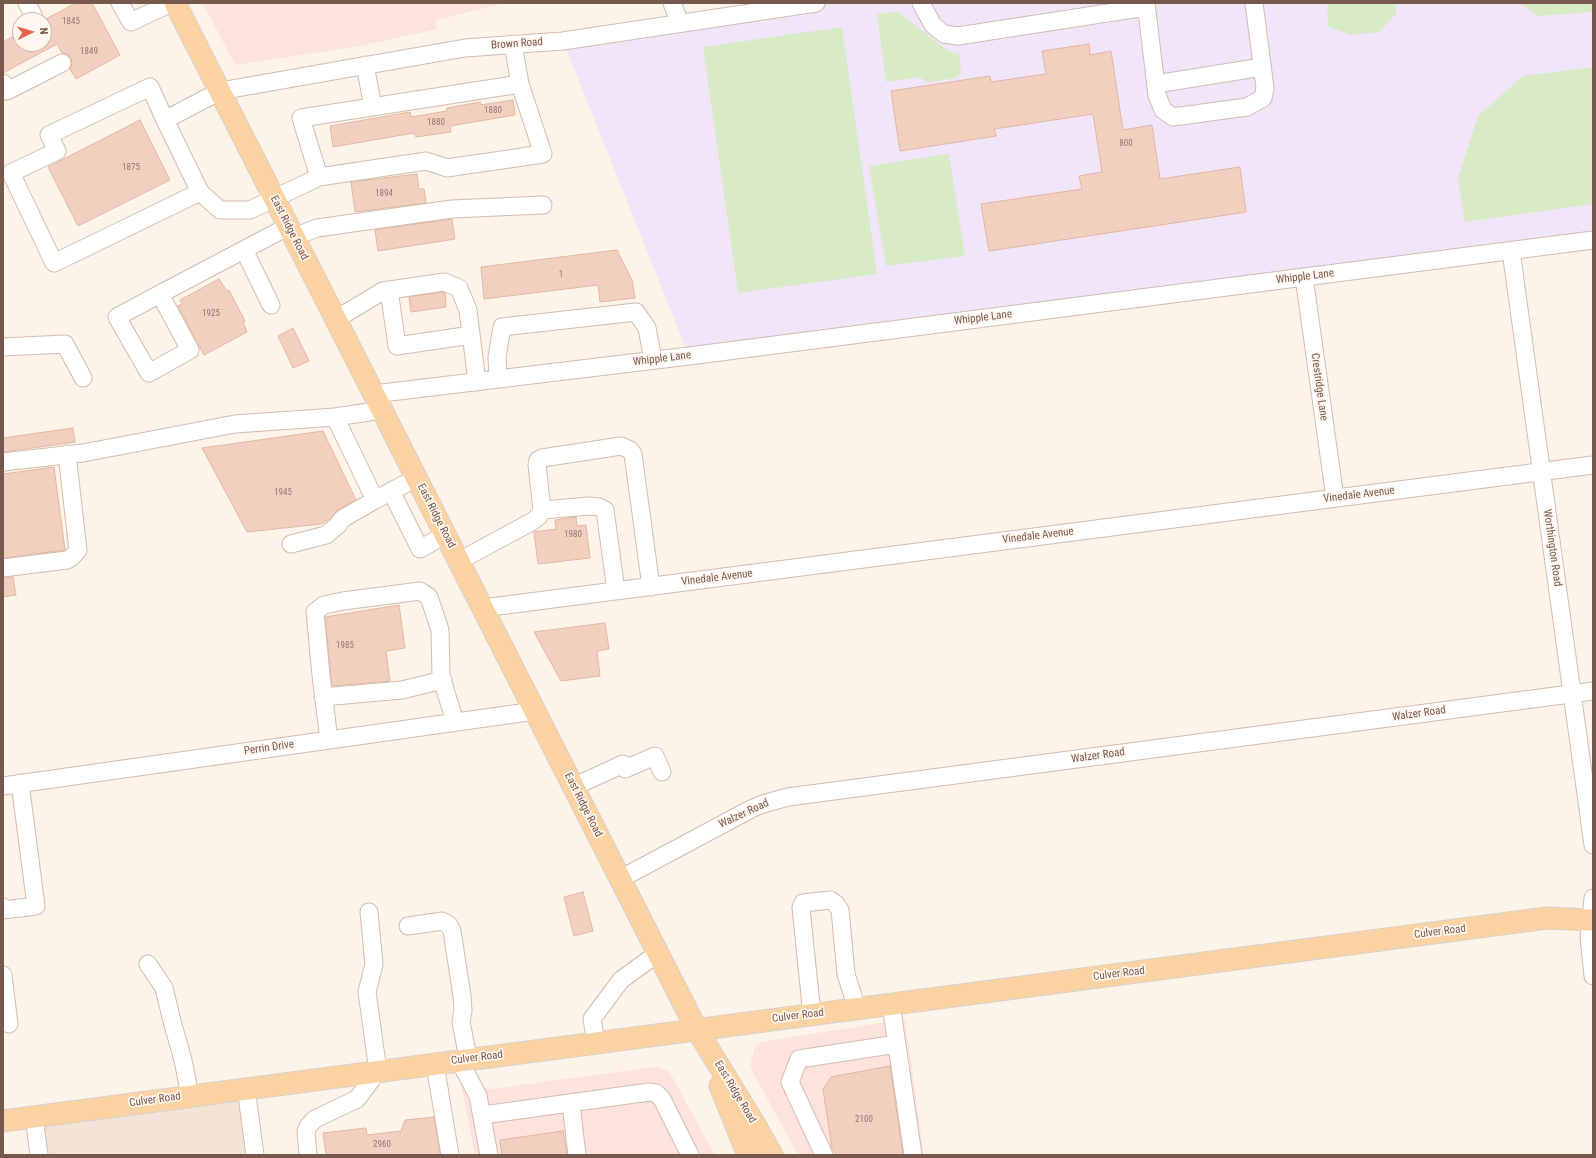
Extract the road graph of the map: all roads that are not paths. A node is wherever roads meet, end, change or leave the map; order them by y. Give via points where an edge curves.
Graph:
1 (120, 3) edge
2 (171, 3) edge
3 (175, 3) edge
4 (672, 3) edge
5 (816, 3) edge
6 (922, 3) edge
7 (1254, 3) edge
8 (1146, 5) edge
9 (680, 23) junction
10 (513, 44) junction
11 (62, 63) dead end
12 (365, 65) junction
13 (1262, 67) junction
14 (520, 84) junction
15 (1156, 84) junction
16 (4, 89) edge
17 (220, 91) junction
18 (373, 107) junction
19 (165, 120) junction
20 (320, 177) junction
21 (200, 192) junction
22 (274, 198) junction
23 (543, 205) dead end
24 (291, 232) junction
25 (1593, 240) edge
26 (244, 250) junction
27 (1511, 250) junction
28 (1304, 277) junction
29 (389, 290) junction
30 (160, 294) junction
31 (271, 305) dead end
32 (336, 319) junction
33 (471, 335) junction
34 (3, 347) edge
35 (653, 360) junction
36 (83, 378) dead end
37 (498, 379) junction
38 (478, 382) junction
39 (378, 402) junction
40 (334, 417) junction
41 (67, 454) junction
42 (3, 462) edge
43 (1593, 465) edge
44 (1542, 471) junction
45 (416, 478) junction
46 (391, 491) junction
47 (1335, 498) junction
48 (375, 500) junction
49 (542, 510) junction
50 (445, 535) junction
51 (291, 544) dead end
52 (458, 561) junction
53 (3, 568) edge
54 (651, 587) junction
55 (616, 591) junction
56 (483, 608) junction
57 (442, 680) junction
58 (1593, 691) edge
59 (1573, 693) junction
60 (324, 697) junction
61 (535, 711) junction
62 (455, 722) junction
63 (329, 740) junction
64 (662, 772) dead end
65 (20, 783) junction
66 (3, 786) edge
67 (573, 787) junction
68 (1593, 845) edge
69 (620, 879) junction
70 (1593, 898) edge
71 (3, 907) edge
72 (369, 912) dead end
73 (1592, 920) edge
74 (408, 926) dead end
75 (658, 953) junction
76 (148, 964) dead end
77 (3, 975) edge
78 (1593, 976) edge
79 (891, 1004) junction
80 (857, 1008) junction
81 (812, 1015) junction
82 (9, 1024) dead end
83 (697, 1030) junction
84 (596, 1043) junction
85 (897, 1044) junction
86 (464, 1060) junction
87 (435, 1064) junction
88 (378, 1071) junction
89 (246, 1088) junction
90 (190, 1096) junction
91 (571, 1104) junction
92 (483, 1115) junction
93 (34, 1117) junction
94 (3, 1121) edge
95 (39, 1155) edge
96 (255, 1155) edge
97 (308, 1155) edge
98 (450, 1155) edge
99 (489, 1155) edge
100 (577, 1155) edge
101 (690, 1155) edge
102 (748, 1155) edge
103 (772, 1155) edge
104 (824, 1155) edge
105 (914, 1155) edge

1 - 2 street via 131,22
3 - 17 main road, East Ridge Road
4 - 9 street
5 - 9 street, Brown Road
6 - 8 street via 933,25 944,34 958,36
7 - 13 street
8 - 15 street
9 - 10 street, Brown Road via 563,41
10 - 12 street, Brown Road via 465,48
10 - 14 street
11 - 16 street
12 - 17 street, Brown Road
12 - 18 street
13 - 15 street
13 - 15 street via 1265,88 1263,98 1247,107 1172,117 1163,110
14 - 18 street
14 - 20 street via 543,154 447,168 426,161
17 - 19 street, Brown Road
17 - 22 main road, East Ridge Road
18 - 20 street via 301,118
19 - 21 street
19 - 21 street via 150,87 49,135 57,151 11,173 54,262
20 - 22 street
21 - 22 street via 220,210 250,210
22 - 24 main road, East Ridge Road
23 - 24 street via 444,210
24 - 26 street
24 - 32 main road, East Ridge Road
25 - 27 street, Whipple Lane
26 - 30 street
26 - 31 street
27 - 28 street, Whipple Lane
27 - 44 street, Worthington Road
28 - 35 street, Whipple Lane
28 - 47 street, Crestridge Lane
29 - 32 street via 383,290
29 - 33 street via 444,282 459,288 468,310
29 - 33 street via 397,346
30 - 30 street via 117,317 149,373 190,350
32 - 39 main road, East Ridge Road
33 - 38 street
34 - 36 street via 65,344
35 - 37 street, Whipple Lane
35 - 37 street via 647,328 636,312 502,327 497,357
37 - 38 street, Whipple Lane
38 - 39 street, Whipple Lane
39 - 40 street, Whipple Lane
39 - 45 main road, East Ridge Road
40 - 41 street, Whipple Lane via 236,424
40 - 48 street
41 - 42 street, Whipple Lane
41 - 53 street via 78,550 67,560
43 - 44 street, Vinedale Avenue
44 - 47 street, Vinedale Avenue
44 - 59 street, Worthington Road
45 - 46 street
45 - 50 main road, East Ridge Road
46 - 48 street
46 - 50 street via 420,549
47 - 54 street, Vinedale Avenue
48 - 51 street via 342,519 326,535
49 - 52 street via 533,521
49 - 54 street via 538,460 621,446 630,450 633,454
49 - 55 street via 599,506 605,510
50 - 52 main road, East Ridge Road
52 - 56 main road, East Ridge Road
54 - 55 street, Vinedale Avenue
55 - 56 street, Vinedale Avenue
56 - 61 main road, East Ridge Road
57 - 60 street via 402,690
57 - 60 street via 440,630 430,597 420,591 343,601 324,606 315,612
57 - 62 street
58 - 59 street, Walzer Road
59 - 68 street, Worthington Road
59 - 69 street, Walzer Road via 788,797 751,809
60 - 63 street
61 - 62 street, Perrin Drive
61 - 67 main road, East Ridge Road
62 - 63 street, Perrin Drive
63 - 65 street, Perrin Drive
64 - 67 street via 655,756 626,769 623,764
65 - 66 street, Perrin Drive
65 - 71 street via 36,906 3,910
67 - 69 main road, East Ridge Road
69 - 75 main road, East Ridge Road
70 - 73 street
72 - 88 street via 374,964 367,992
73 - 78 street via 1589,937
73 - 79 main road, Culver Road via 1547,918
74 - 86 street via 442,921 449,925 452,931 462,996
75 - 83 main road, East Ridge Road
75 - 84 street via 621,980 592,1018
76 - 90 street via 164,988
77 - 82 street
79 - 80 main road, Culver Road
79 - 85 street
80 - 81 main road, Culver Road
80 - 81 street via 846,974 840,910 830,900 803,903 801,908
81 - 83 main road, Culver Road
83 - 84 main road, Culver Road
83 - 102 main road, East Ridge Road
83 - 103 main road, East Ridge Road
84 - 86 main road, Culver Road
85 - 104 street via 799,1059 790,1082
85 - 105 street
86 - 87 main road, Culver Road
86 - 92 street
87 - 88 main road, Culver Road
87 - 98 street
88 - 89 main road, Culver Road
88 - 97 street via 357,1099 315,1119 310,1125 306,1131
89 - 90 main road, Culver Road
89 - 96 street
90 - 93 main road, Culver Road
91 - 92 street
91 - 100 street
91 - 101 street via 656,1093 662,1099
92 - 99 street
93 - 94 main road, Culver Road
93 - 95 street

